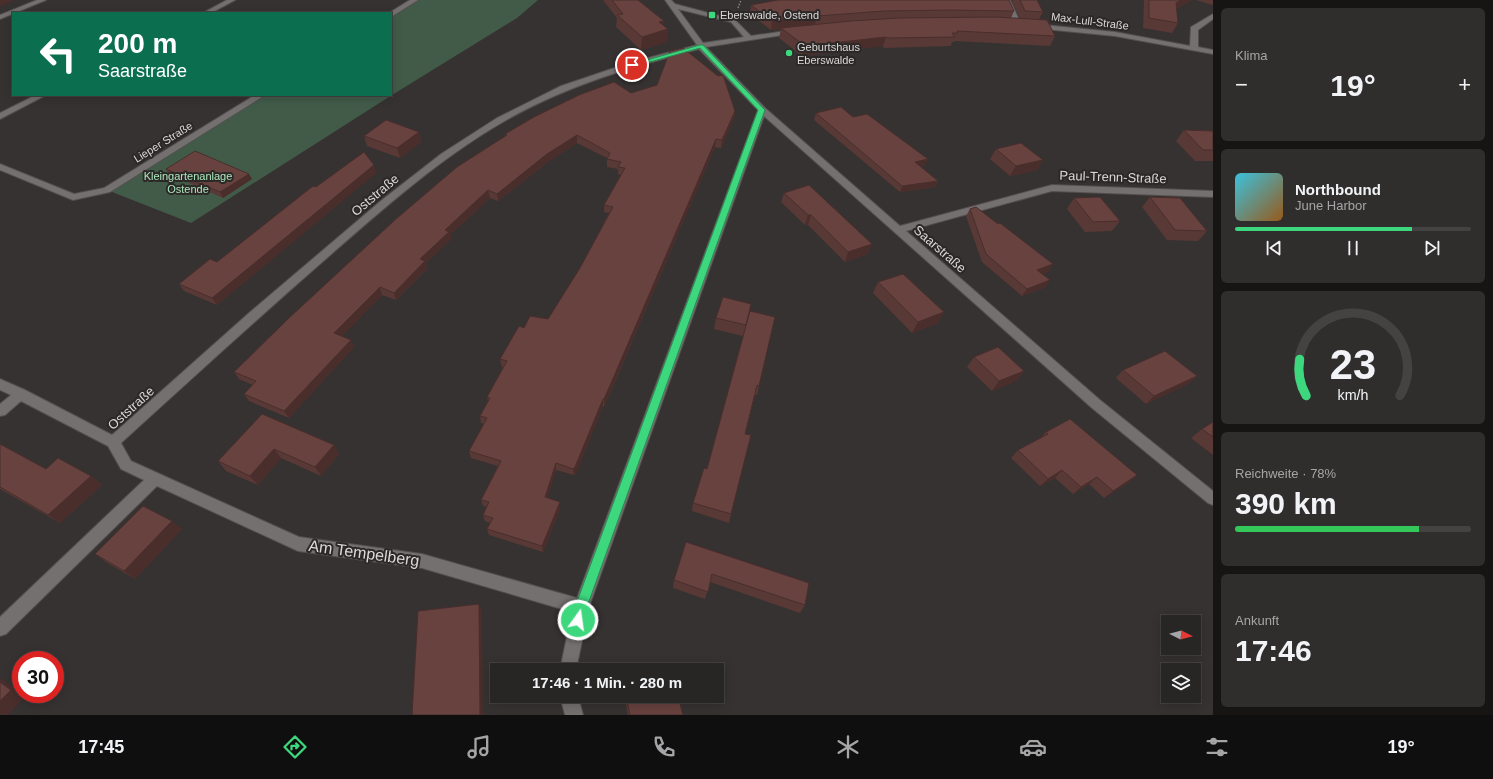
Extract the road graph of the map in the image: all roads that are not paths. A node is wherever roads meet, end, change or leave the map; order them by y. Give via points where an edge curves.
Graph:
1 (43, 0) edge
2 (232, 0) edge
3 (415, 0) edge
4 (1007, 0) edge
5 (671, 3) edge
6 (12, 12) edge
7 (13, 12) edge
8 (208, 12) edge
9 (392, 14) edge
10 (1213, 16) edge
11 (0, 17) edge
12 (807, 30) edge
13 (749, 38) junction
14 (702, 46) junction
15 (1194, 48) junction
16 (1213, 52) edge
17 (40, 96) edge
18 (259, 96) edge
19 (762, 110) junction
20 (0, 116) edge
21 (0, 167) edge
22 (1213, 194) edge
23 (897, 230) junction
24 (0, 384) edge
25 (21, 394) junction
26 (0, 410) edge
27 (113, 442) junction
28 (155, 478) junction
29 (1213, 499) edge
30 (581, 607) junction
31 (0, 628) edge
32 (569, 663) edge
33 (571, 703) edge
34 (574, 715) edge

1 - 7 street
2 - 8 street
3 - 9 street
4 - 15 street, Max-Lull-Straße via 1013,24 1115,34
5 - 13 street via 733,21
5 - 14 street, Saarstraße
6 - 11 street
10 - 15 street via 1194,29
12 - 13 street
13 - 14 street
14 - 19 street, Saarstraße
14 - 27 street, Oststraße via 632,65 564,88 500,120 444,156 385,202 253,316
15 - 16 street, Max-Lull-Straße
17 - 20 street
18 - 21 street, Lieper Straße via 107,190 73,197
19 - 23 street, Saarstraße
19 - 30 street
22 - 23 street, Paul-Trenn-Straße via 1052,188
23 - 29 street, Saarstraße via 1096,404
24 - 25 street
25 - 26 street
25 - 27 street
27 - 28 street, Am Tempelberg via 126,465
28 - 30 street, Am Tempelberg via 298,544 422,561
28 - 31 street
30 - 32 street
33 - 34 street

